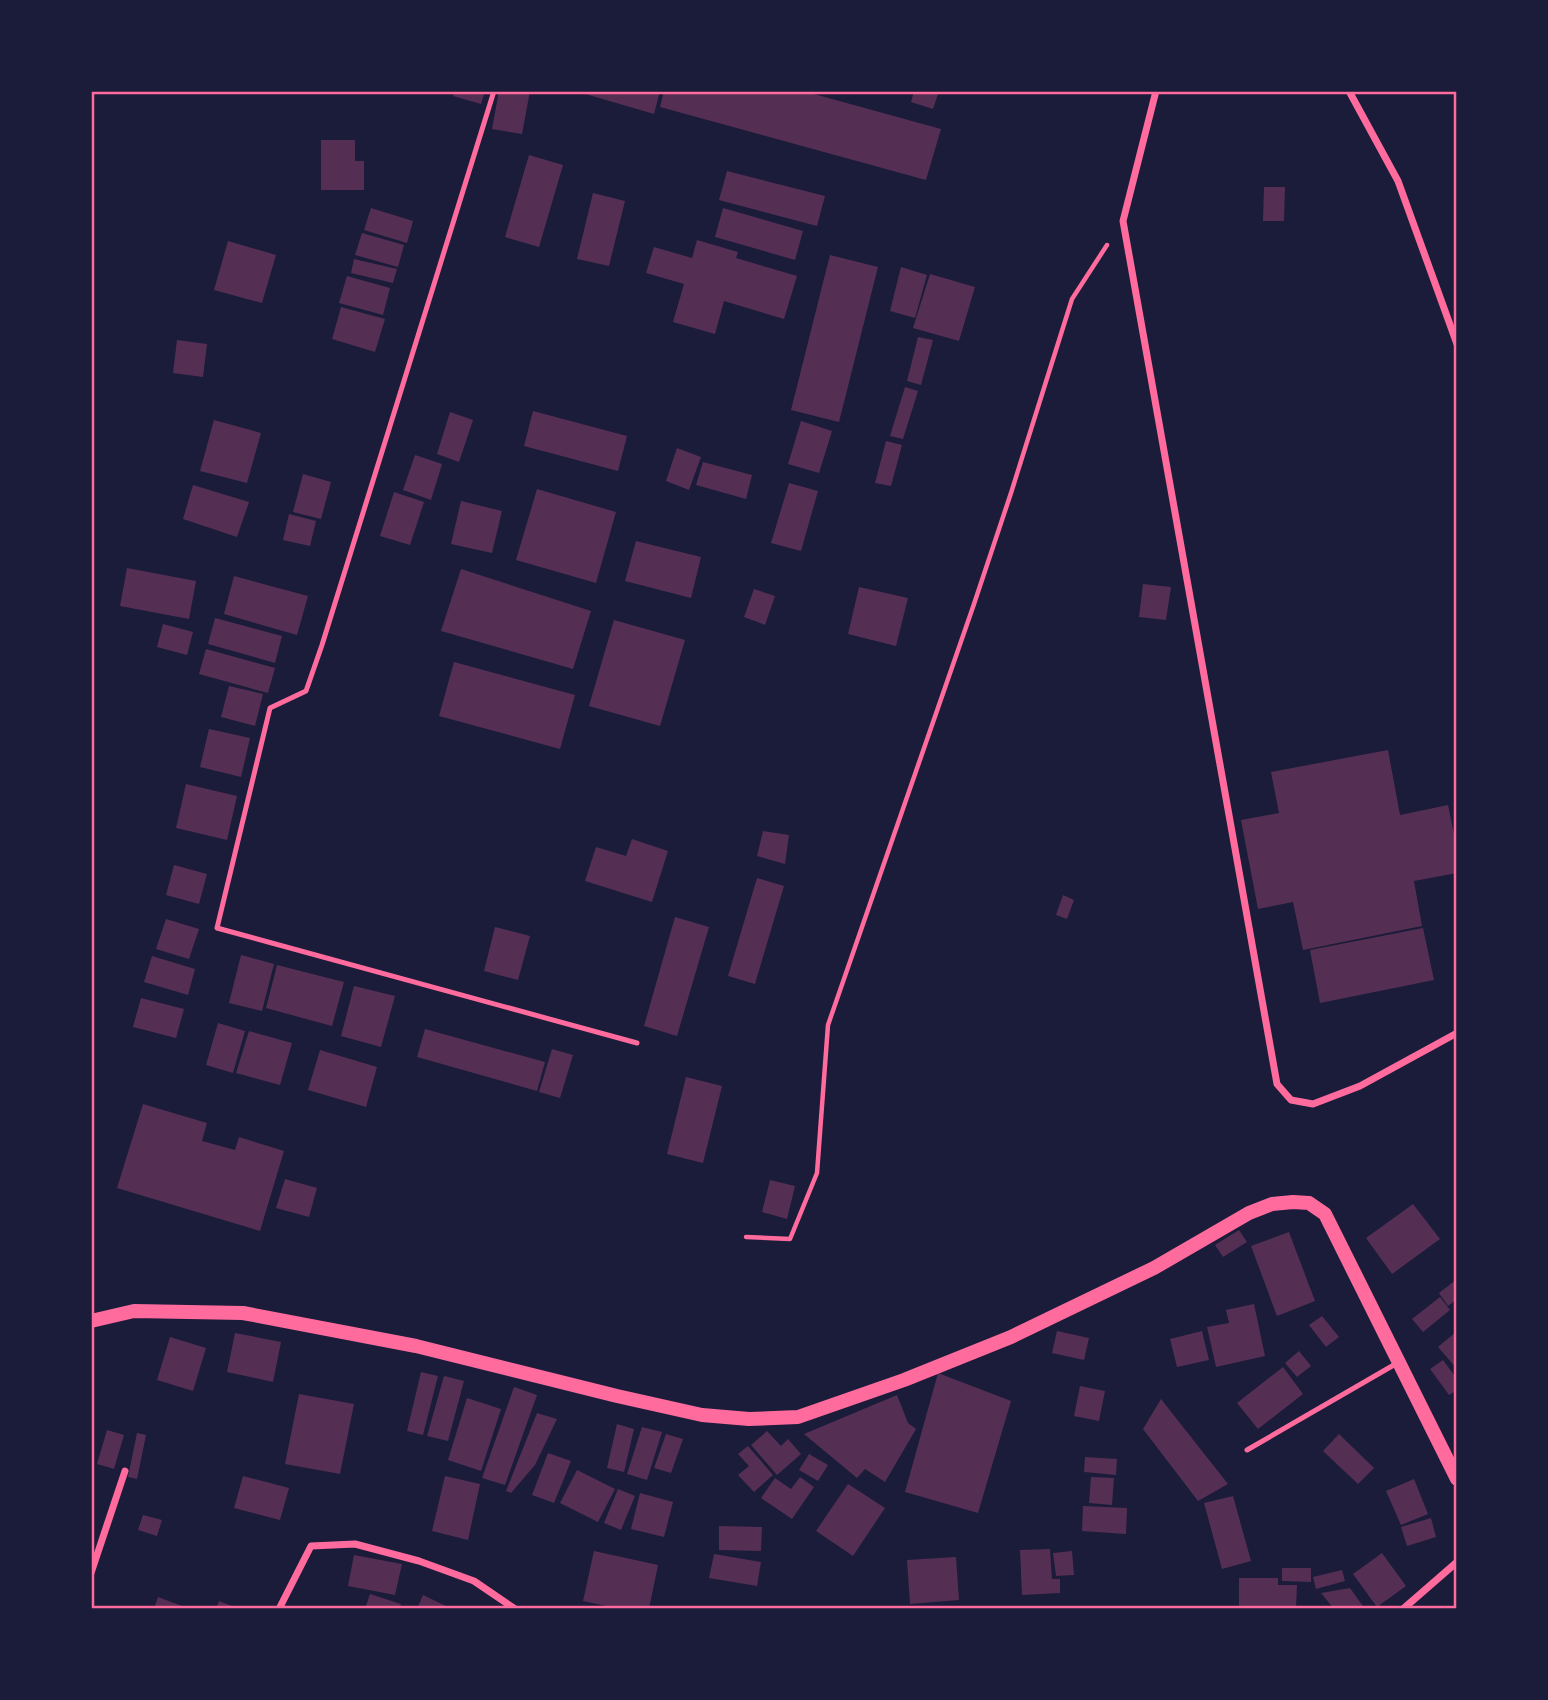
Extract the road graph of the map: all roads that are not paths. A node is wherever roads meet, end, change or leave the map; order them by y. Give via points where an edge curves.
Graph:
1 (494, 91) edge
2 (1156, 91) edge
3 (1349, 91) edge
4 (1457, 344) edge
5 (1457, 1033) edge
6 (637, 1043) dead end
7 (91, 1321) edge
8 (1399, 1362) junction
9 (1247, 1450) dead end
10 (125, 1471) dead end
11 (1457, 1479) edge
12 (1457, 1562) edge
13 (91, 1573) edge
14 (279, 1609) edge
15 (515, 1609) edge
16 (1403, 1609) edge

1 - 6 lane via 306,691 270,708 217,929
2 - 5 street via 1123,221 1277,1084 1290,1100 1313,1104 1360,1086
3 - 4 street via 1398,181
7 - 8 main road via 134,1311 243,1312 416,1346 702,1415 798,1417 1011,1337 1154,1268 1249,1213 1293,1202 1309,1203 1325,1214
8 - 9 lane
8 - 11 main road
10 - 13 street
12 - 16 street
14 - 15 street via 312,1546 355,1544 474,1581

